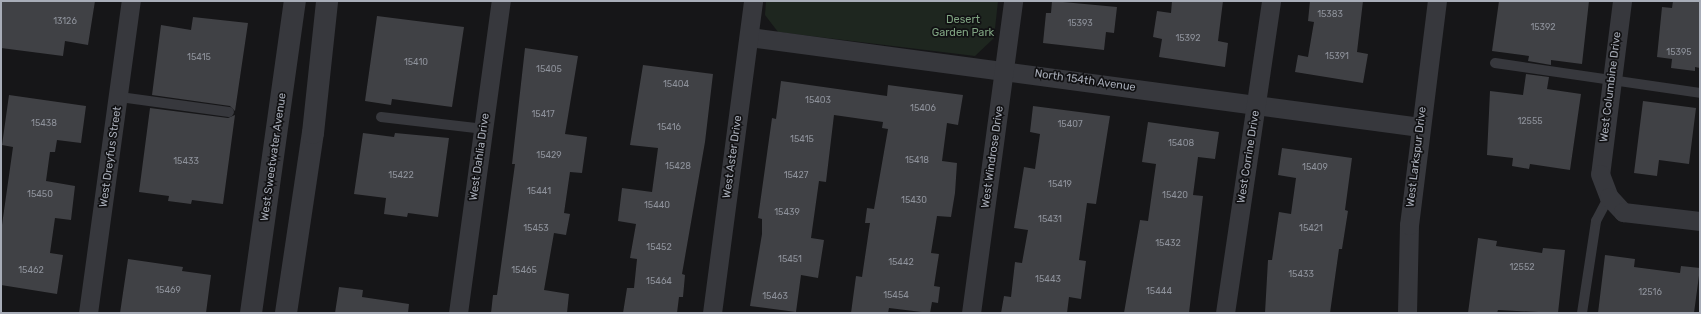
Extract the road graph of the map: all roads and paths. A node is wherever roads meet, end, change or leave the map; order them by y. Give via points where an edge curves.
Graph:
1 (131, 1) edge
2 (295, 1) edge
3 (327, 1) edge
4 (501, 1) edge
5 (753, 1) edge
6 (1013, 1) edge
7 (1271, 1) edge
8 (1437, 1) edge
9 (1622, 1) edge
10 (749, 38) junction
11 (1495, 63) dead end
12 (1005, 71) junction
13 (1611, 81) junction
14 (1700, 93) edge
15 (120, 97) junction
16 (1257, 104) junction
17 (229, 112) dead end
18 (381, 117) dead end
19 (1420, 127) junction
20 (484, 129) junction
21 (1609, 197) junction
22 (1700, 221) edge
23 (88, 313) edge
24 (250, 313) edge
25 (286, 313) edge
26 (458, 313) edge
27 (712, 313) edge
28 (971, 313) edge
29 (1225, 313) edge
30 (1407, 313) edge
31 (1582, 313) edge

1 - 15 street, West Dreyfus Street
2 - 24 street, West Sweetwater Avenue
3 - 25 street via 313,133
4 - 20 street, West Dahlia Drive
5 - 10 street, West Aster Drive
6 - 12 street, West Windrose Drive
7 - 16 street, West Corrine Drive
8 - 19 street, West Larkspur Drive
9 - 13 street, West Columbine Drive
10 - 12 street, North 154th Avenue
10 - 27 street, West Aster Drive
11 - 13 lane
12 - 16 street, North 154th Avenue
12 - 28 street, West Windrose Drive
13 - 14 lane
13 - 21 street, West Columbine Drive via 1600,174
15 - 17 lane
15 - 23 street, West Dreyfus Street
16 - 19 street, North 154th Avenue
16 - 29 street, West Corrine Drive
18 - 20 lane
19 - 30 street, West Larkspur Drive via 1408,225
20 - 26 street, West Dahlia Drive
21 - 22 street via 1623,212
21 - 31 lane via 1596,221

